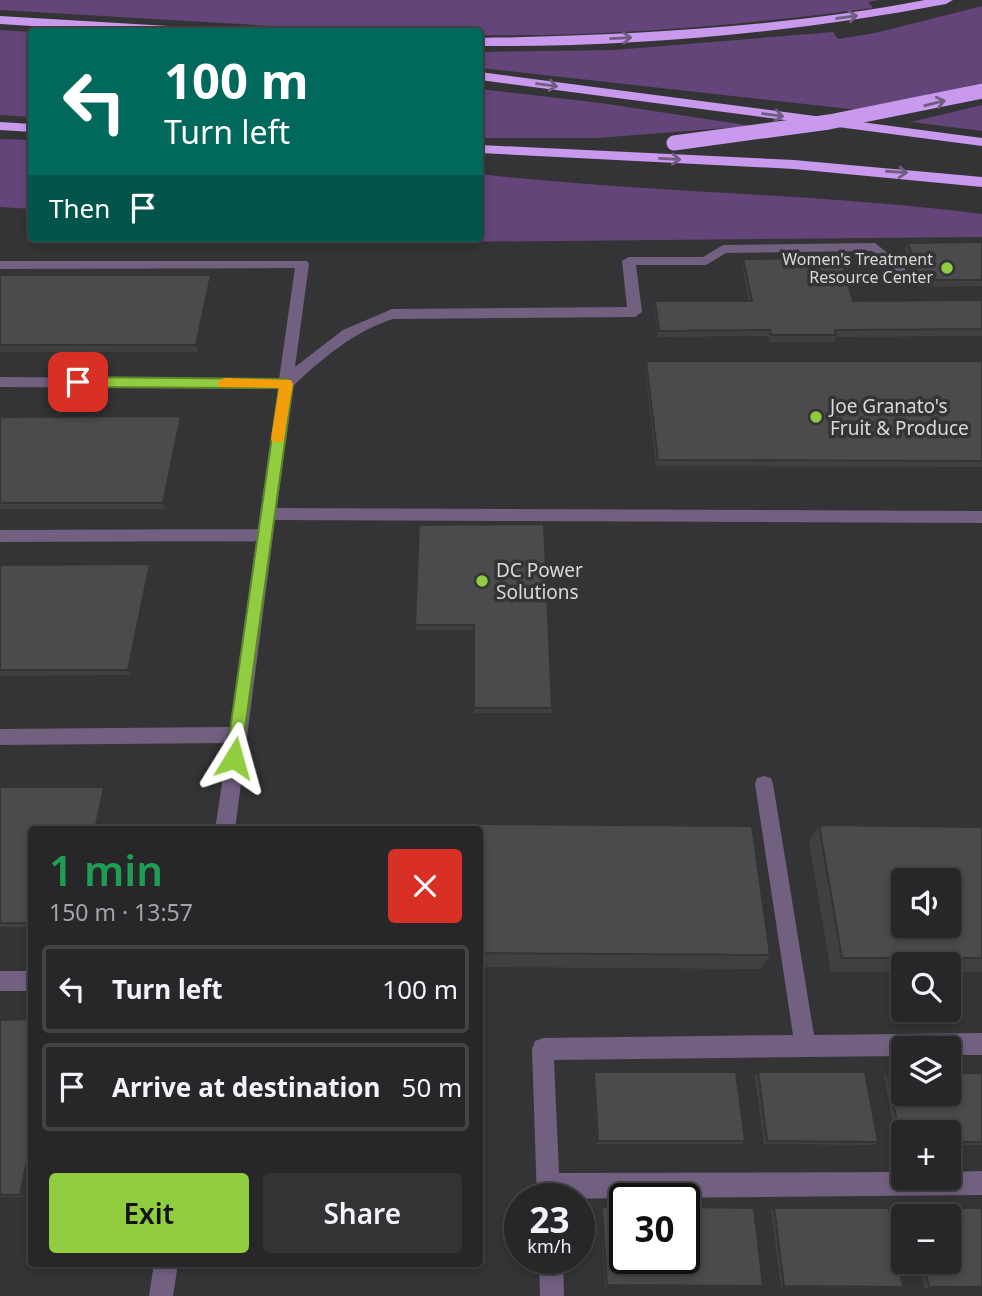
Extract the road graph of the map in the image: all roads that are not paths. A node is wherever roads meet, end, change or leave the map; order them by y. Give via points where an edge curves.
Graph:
1 (946, 0) edge
2 (0, 20) edge
3 (83, 25) junction
4 (104, 28) edge
5 (134, 28) edge
6 (483, 42) edge
7 (483, 76) edge
8 (982, 91) edge
9 (0, 127) edge
10 (28, 128) edge
11 (982, 142) edge
12 (483, 148) edge
13 (483, 148) edge
14 (982, 183) edge
15 (0, 265) edge
16 (900, 270) dead end
17 (0, 382) edge
18 (286, 384) junction
19 (268, 514) junction
20 (982, 517) edge
21 (265, 535) junction
22 (0, 536) edge
23 (238, 734) junction
24 (0, 737) edge
25 (764, 784) dead end
26 (226, 826) edge
27 (0, 981) edge
28 (28, 981) edge
29 (982, 1044) edge
30 (805, 1046) junction
31 (982, 1182) edge
32 (549, 1183) edge
33 (595, 1191) edge
34 (166, 1267) edge
35 (551, 1274) edge
36 (161, 1296) edge
37 (552, 1296) edge

6 -> 1 highway via 749,30
2 - 3 highway
3 - 4 highway
3 - 5 highway
7 -> 11 highway
12 -> 8 highway, bridge via 674,143 779,131
9 - 10 highway
13 -> 14 highway via 809,165
15 - 18 street via 302,264
16 - 18 street via 875,247 723,249 706,261 629,261 635,312 392,314 336,339
17 - 18 street
18 - 19 street
19 - 20 street
19 - 21 street
21 - 22 street
21 - 23 street
23 - 24 street
23 - 26 street
25 - 30 street
27 - 28 street
29 - 30 street
30 - 32 street via 543,1049
31 - 33 street
34 - 36 street
35 - 37 street

